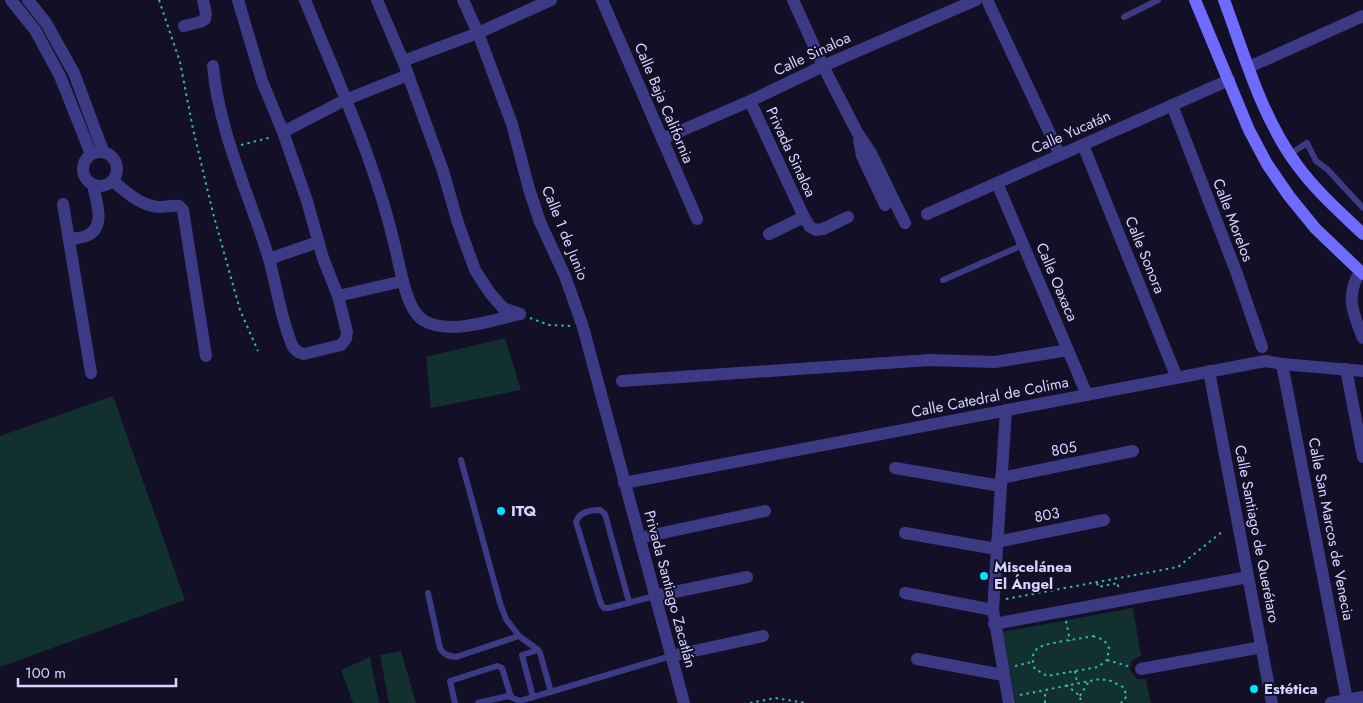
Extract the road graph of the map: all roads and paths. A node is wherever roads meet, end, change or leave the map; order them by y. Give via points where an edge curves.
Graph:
1 (11, 0) edge
2 (28, 0) edge
3 (159, 0) edge
4 (203, 0) edge
5 (238, 0) edge
6 (305, 0) edge
7 (377, 0) edge
8 (462, 0) edge
9 (551, 0) edge
10 (602, 0) edge
11 (793, 0) edge
12 (976, 0) edge
13 (987, 0) edge
14 (1158, 0) edge
15 (1196, 0) edge
16 (1224, 0) edge
17 (1363, 16) edge
18 (1124, 17) dead end
19 (184, 26) dead end
20 (478, 33) junction
21 (403, 61) junction
22 (213, 66) dead end
23 (823, 66) junction
24 (1249, 67) junction
25 (408, 75) junction
26 (1228, 80) junction
27 (345, 100) junction
28 (750, 101) junction
29 (1172, 105) junction
30 (283, 132) junction
31 (857, 132) junction
32 (662, 138) junction
33 (1083, 144) junction
34 (231, 148) junction
35 (97, 153) junction
36 (1290, 154) junction
37 (1060, 155) junction
38 (113, 181) junction
39 (997, 183) junction
40 (93, 185) junction
41 (63, 204) dead end
42 (885, 205) dead end
43 (1363, 208) edge
44 (927, 214) dead end
45 (804, 217) junction
46 (848, 217) dead end
47 (697, 219) dead end
48 (904, 223) dead end
49 (769, 234) dead end
50 (1363, 234) edge
51 (70, 239) junction
52 (318, 242) junction
53 (1024, 245) junction
54 (269, 259) junction
55 (1362, 273) edge
56 (943, 280) dead end
57 (403, 281) junction
58 (338, 296) junction
59 (520, 314) junction
60 (584, 327) junction
61 (1363, 338) edge
62 (1262, 347) dead end
63 (1068, 350) junction
64 (258, 351) dead end
65 (206, 356) dead end
66 (1282, 364) junction
67 (1346, 369) junction
68 (1209, 371) junction
69 (1363, 371) edge
70 (91, 373) dead end
71 (1177, 378) junction
72 (622, 381) dead end
73 (1087, 395) junction
74 (1006, 410) junction
75 (1133, 451) dead end
76 (1363, 457) edge
77 (461, 460) dead end
78 (895, 468) dead end
79 (1001, 482) junction
80 (624, 483) junction
81 (765, 511) dead end
82 (1104, 520) dead end
83 (1223, 531) dead end
84 (906, 533) dead end
85 (639, 538) junction
86 (997, 545) junction
87 (747, 577) dead end
88 (1248, 577) junction
89 (1098, 583) junction
90 (1112, 591) dead end
91 (905, 593) dead end
92 (428, 594) dead end
93 (655, 596) junction
94 (630, 602) junction
95 (993, 606) junction
96 (1064, 611) junction
97 (994, 624) junction
98 (519, 636) junction
99 (763, 636) dead end
100 (1070, 641) junction
101 (1262, 646) junction
102 (538, 650) junction
103 (671, 656) junction
104 (917, 659) dead end
105 (1107, 660) junction
106 (1032, 662) junction
107 (1142, 669) joint
108 (1075, 671) junction
109 (1003, 672) junction
110 (1089, 681) junction
111 (1077, 683) junction
112 (1066, 685) junction
113 (1045, 690) junction
114 (552, 692) junction
115 (1080, 696) junction
116 (510, 697) junction
117 (533, 697) junction
118 (1363, 697) edge
119 (1008, 700) edge
120 (1347, 700) junction
121 (455, 703) edge
122 (478, 703) edge
123 (684, 703) edge
124 (750, 703) edge
125 (806, 703) edge
126 (1045, 703) edge
127 (1081, 703) edge
128 (1121, 703) edge
129 (1272, 703) edge
130 (1331, 703) edge

1 - 35 street via 36,30
2 - 35 street via 46,23 74,72
3 - 64 path via 180,62 213,214 240,310
4 - 19 street via 205,19
5 - 30 street via 262,81
6 - 27 street
7 - 21 street
8 - 20 street, Calle 1 de Junio
9 - 20 street
10 - 32 street, Calle Baja California
11 - 23 street
12 - 23 street, Calle Sinaloa
13 - 37 street
14 - 18 lane
15 - 26 main road
16 - 24 main road
17 - 24 street
20 - 21 street
20 - 60 street, Calle 1 de Junio via 512,124 540,222
21 - 25 street
22 - 34 street via 215,92
23 - 28 street, Calle Sinaloa
23 - 31 street
24 - 36 main road via 1261,100
25 - 27 street
25 - 59 street via 475,270 503,308
26 - 29 street, Calle Yucatán
26 - 55 main road via 1267,164 1315,228
27 - 30 street
27 - 57 street via 390,224
28 - 32 street, Calle Sinaloa
28 - 45 street, Privada Sinaloa
29 - 33 street, Calle Yucatán
29 - 62 street, Calle Morelos
30 - 34 path
30 - 52 street
31 - 42 street via 862,156
31 - 48 street via 871,153
32 - 47 street, Calle Baja California
33 - 37 street, Calle Yucatán
33 - 71 street, Calle Sonora
34 - 54 street
35 - 38 street via 112,156 117,164
35 - 40 street via 86,159 83,169
36 - 43 lane via 1307,143 1316,162 1327,169
36 - 50 main road via 1319,192
37 - 39 street, Calle Yucatán
38 - 40 street via 103,186
38 - 65 street via 141,202 158,207 180,206 183,210
39 - 44 street, Calle Yucatán
39 - 53 street, Calle Oaxaca
40 - 51 street via 100,222 87,236
41 - 51 street
45 - 46 street, Privada Sinaloa via 816,230
45 - 49 street, Privada Sinaloa
51 - 70 street
52 - 54 street
52 - 58 street
53 - 56 lane
53 - 63 street, Calle Oaxaca
54 - 58 street via 291,341 298,352 313,353 341,345 346,339
55 - 61 street via 1352,290 1352,300 1354,316
57 - 58 street
57 - 59 street via 414,311 422,320 437,326 468,326
59 - 60 path via 549,325
60 - 80 street, Calle 1 de Junio
63 - 72 street via 995,362 930,360
63 - 73 street, Calle Oaxaca
66 - 67 street, Calle Catedral de Colima
66 - 68 street, Calle Catedral de Colima via 1266,361
66 - 120 street, Calle San Marcos de Venecia
67 - 69 street, Calle Catedral de Colima
67 - 76 street
68 - 71 street, Calle Catedral de Colima
68 - 88 street, Calle Santiago de Querétaro
71 - 73 street, Calle Catedral de Colima
73 - 74 street, Calle Catedral de Colima
74 - 79 street
74 - 80 street, Calle Catedral de Colima
75 - 79 street, 805
77 - 98 lane via 500,603 506,619
78 - 79 street
79 - 86 street
80 - 85 street, Privada Santiago Zacatlán
81 - 85 street
82 - 86 street, 803
83 - 89 path via 1178,567
84 - 86 street
85 - 93 street, Privada Santiago Zacatlán
86 - 95 street
87 - 93 street
88 - 96 street
88 - 101 street, Calle Santiago de Querétaro
89 - 90 path via 1098,587 1118,583 1119,590
89 - 95 path
91 - 95 street
92 - 98 lane via 440,648 448,656
93 - 94 lane
93 - 103 street, Privada Santiago Zacatlán
94 - 94 lane via 609,608 601,604 576,522 581,514 600,510 605,514
95 - 97 street
96 - 97 street
96 - 100 path
97 - 109 street
98 - 102 lane
99 - 103 street
100 - 105 path via 1093,636 1104,640 1109,648
100 - 106 path via 1037,648
101 - 107 street
101 - 129 street, Calle Santiago de Querétaro
102 - 114 lane
102 - 117 lane via 522,655
103 - 114 lane
103 - 123 street, Privada Santiago Zacatlán
104 - 109 street
105 - 107 path
105 - 108 path via 1098,668
106 - 108 path via 1035,669 1047,676
106 - 109 path
108 - 111 path
109 - 119 street
110 - 111 path
110 - 115 path
110 - 128 path via 1100,678 1123,687 1126,696
111 - 112 path
112 - 113 path
112 - 115 path
113 - 119 path
113 - 126 path
114 - 117 lane
115 - 127 path
116 - 117 lane via 520,701
116 - 121 lane via 502,668 497,666 450,681
116 - 122 lane
118 - 120 street
120 - 130 street
124 - 125 path via 775,698

